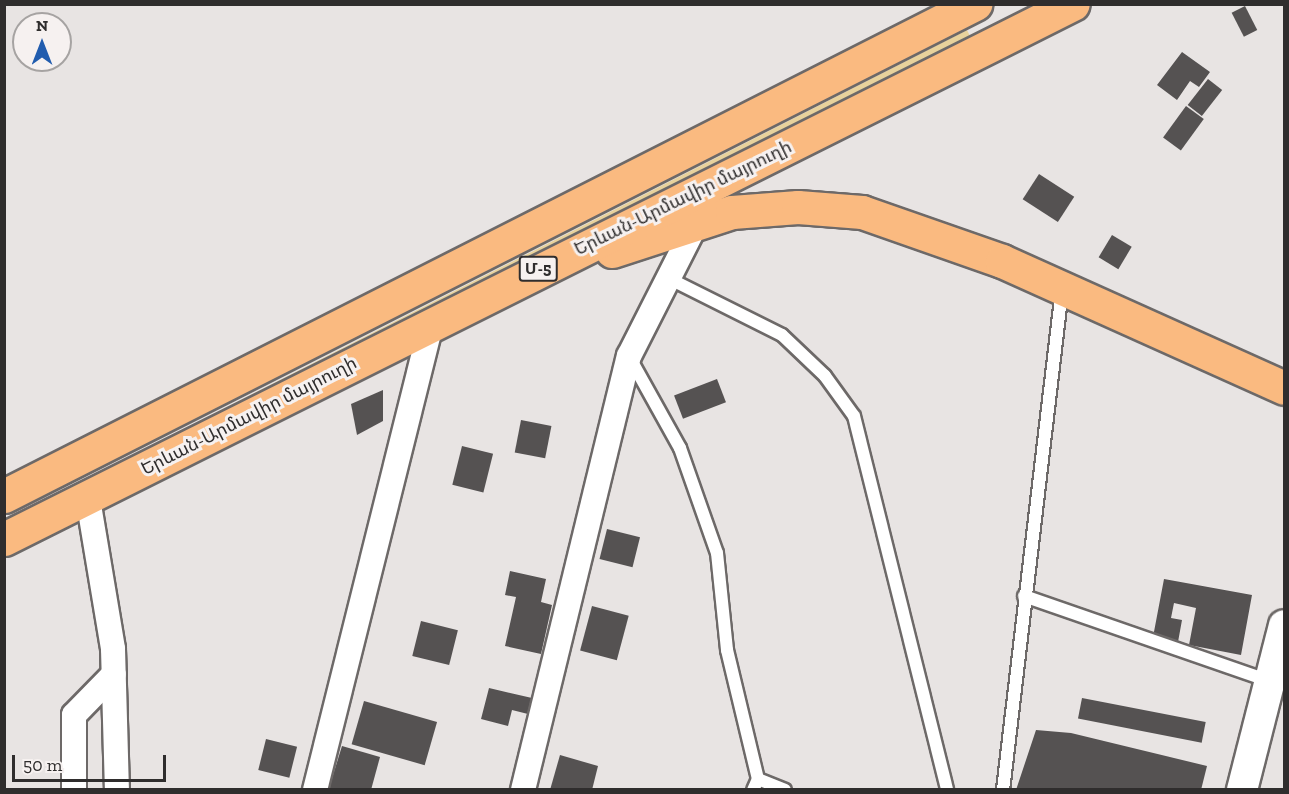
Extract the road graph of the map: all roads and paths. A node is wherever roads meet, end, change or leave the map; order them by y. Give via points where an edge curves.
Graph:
1 (976, 4) edge
2 (1073, 4) edge
3 (998, 43) junction
4 (696, 224) junction
5 (670, 279) junction
6 (499, 288) junction
7 (1063, 288) junction
8 (432, 321) junction
9 (629, 356) junction
10 (1284, 388) edge
11 (4, 496) edge
12 (88, 499) junction
13 (4, 539) edge
14 (1024, 596) junction
15 (1284, 625) edge
16 (114, 674) junction
17 (1270, 681) junction
18 (755, 784) edge
19 (74, 789) edge
20 (117, 789) edge
21 (315, 789) edge
22 (523, 789) edge
23 (785, 789) edge
24 (947, 789) edge
25 (1003, 789) edge
26 (1242, 789) edge

1 - 3 highway via 976,29
1 - 11 highway, Մ-5
2 - 3 highway, Երևան-Արմավիր մայրուղի / Մ-5
3 - 6 highway, Երևան-Արմավիր մայրուղի / Մ-5
4 - 5 street
4 - 6 highway
4 - 7 highway via 732,212 787,208 862,212
5 - 9 street
5 - 24 lane via 782,335 825,376 854,416
6 - 8 highway, Երևան-Արմավիր մայրուղի / Մ-5
7 - 10 highway
7 - 14 lane
8 - 12 highway, Երևան-Արմավիր մայրուղի / Մ-5
8 - 21 street
9 - 18 lane via 680,448 717,553 727,650
9 - 22 street
12 - 13 highway, Երևան-Արմավիր մայրուղի / Մ-5
12 - 16 street
14 - 17 lane
14 - 25 lane
15 - 17 street
16 - 19 street via 74,715
16 - 20 street
17 - 26 street
18 - 23 lane

